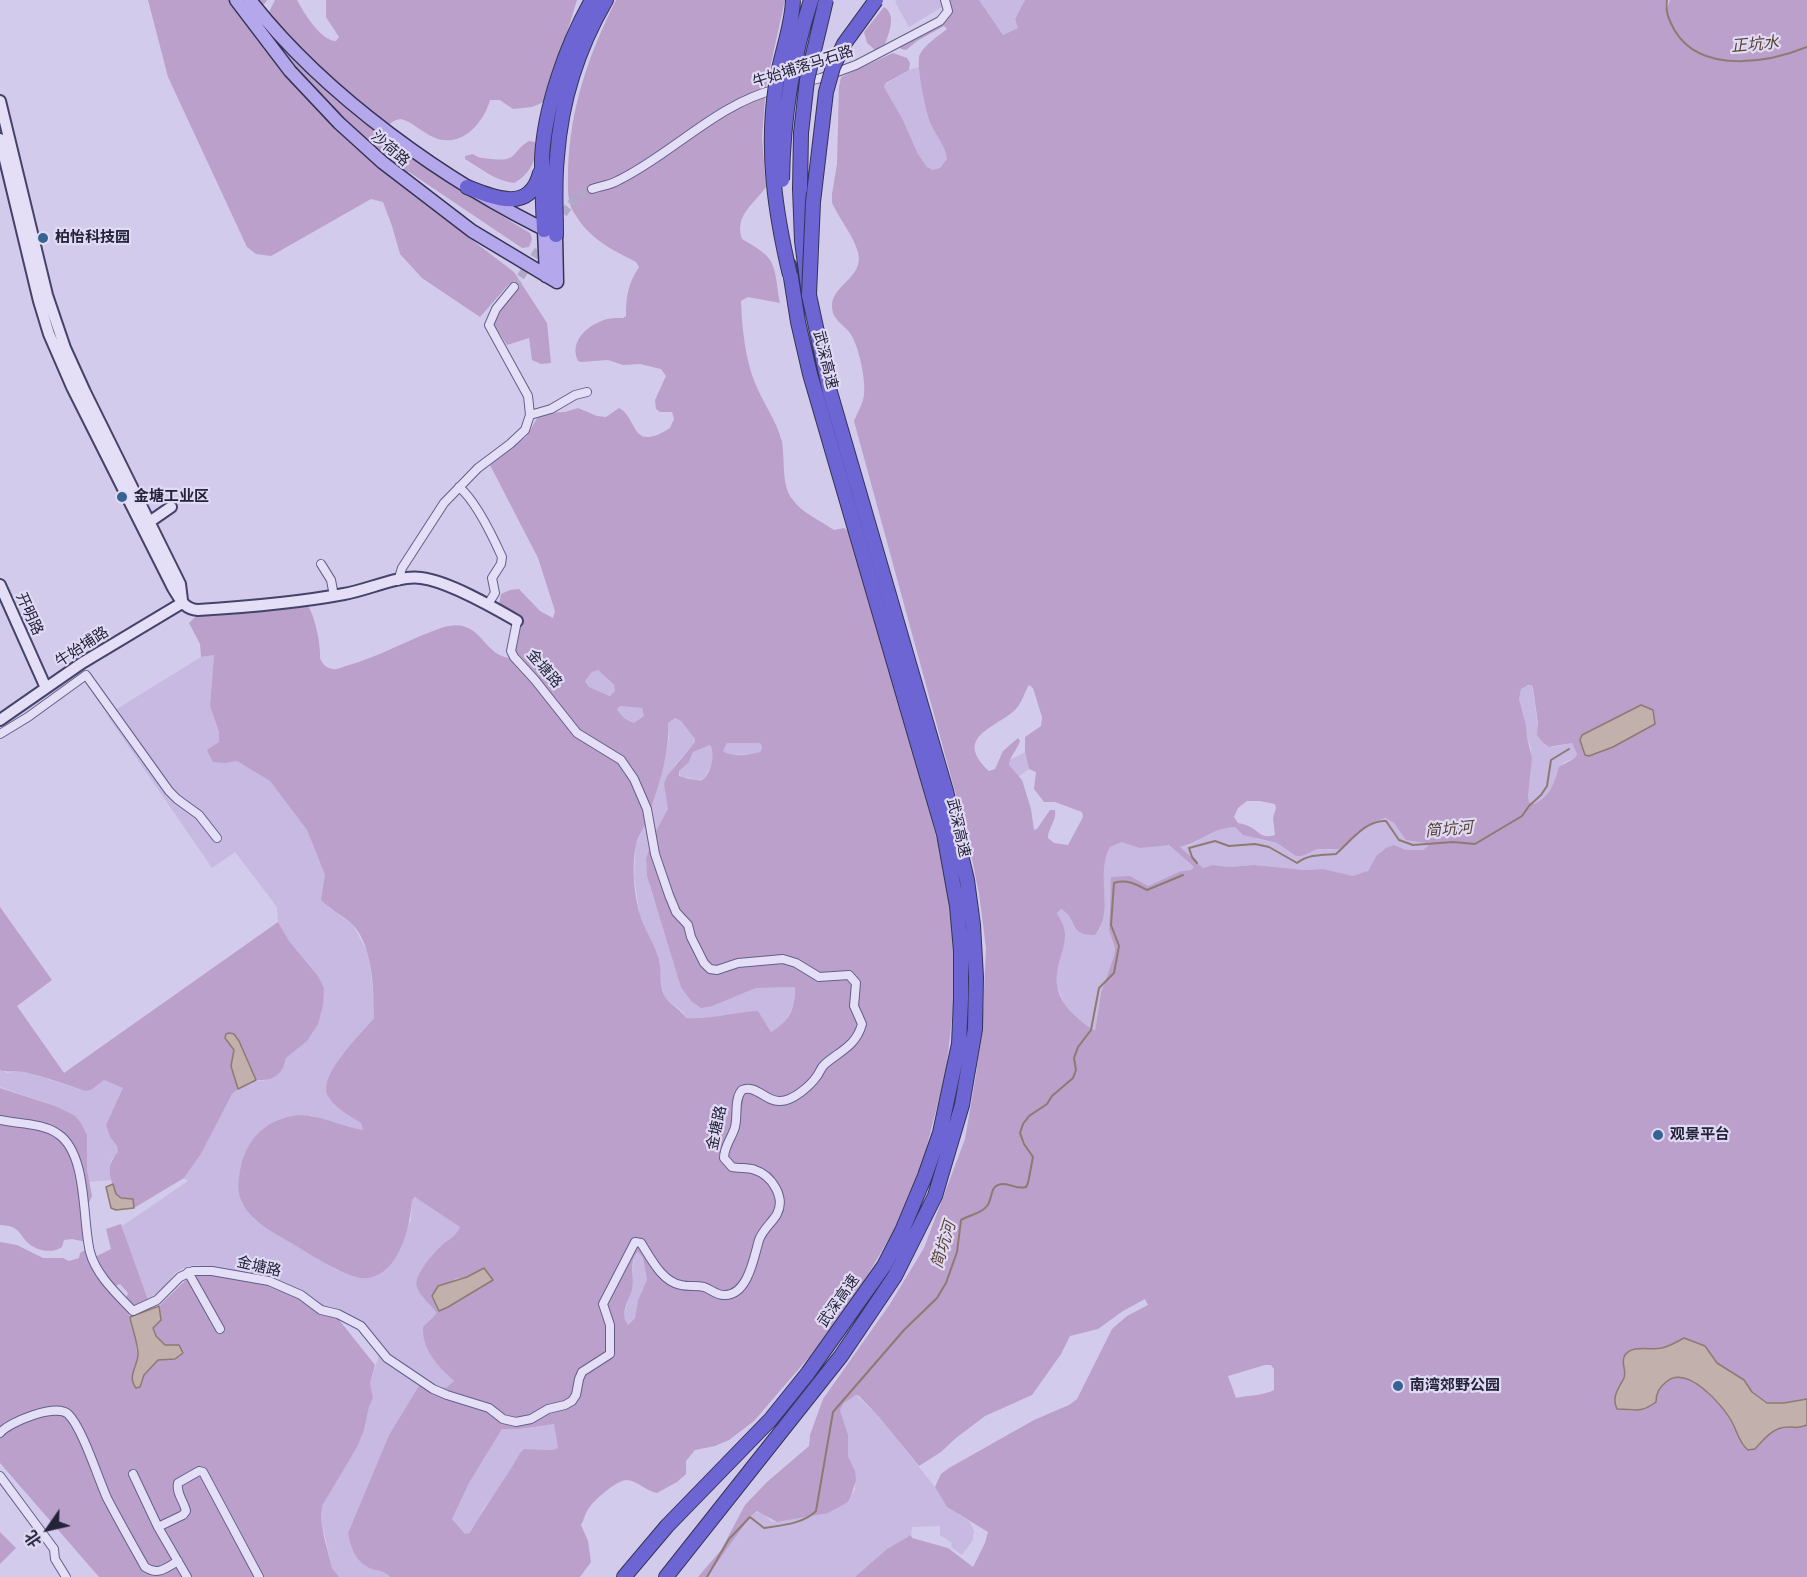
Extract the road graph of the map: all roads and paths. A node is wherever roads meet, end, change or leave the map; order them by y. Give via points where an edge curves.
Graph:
1 (236, 0) edge
2 (250, 0) edge
3 (592, 0) edge
4 (606, 0) edge
5 (793, 0) edge
6 (811, 0) edge
7 (826, 0) edge
8 (876, 0) edge
9 (945, 0) edge
10 (0, 102) edge
11 (0, 139) edge
12 (543, 155) junction
13 (467, 187) junction
14 (592, 189) tunnel mouth
15 (550, 232) junction
16 (790, 275) junction
17 (546, 276) junction
18 (514, 287) tunnel mouth
19 (809, 295) junction
20 (587, 392) dead end
21 (530, 415) junction
22 (459, 487) junction
23 (171, 507) dead end
24 (146, 524) junction
25 (321, 564) dead end
26 (399, 581) junction
27 (1, 589) edge
28 (334, 596) junction
29 (182, 603) junction
30 (488, 604) junction
31 (517, 621) joint
32 (46, 688) junction
33 (0, 720) edge
34 (0, 734) edge
35 (218, 838) dead end
36 (0, 1120) edge
37 (189, 1272) junction
38 (220, 1329) dead end
39 (0, 1433) edge
40 (133, 1474) dead end
41 (0, 1476) edge
42 (158, 1527) junction
43 (178, 1561) junction
44 (66, 1577) edge
45 (187, 1577) edge
46 (259, 1577) edge
47 (624, 1577) edge
48 (666, 1577) edge

1 - 17 main road, 沙荷路 via 290,71 364,147 445,212
2 - 13 main road, 沙荷路 via 340,92 395,137
3 - 12 highway via 561,68
4 - 15 highway via 584,44 565,101
5 - 16 highway, bridge via 776,84 771,137 778,225
6 - 16 highway, 武深高速, bridge via 788,94 783,137 782,209
7 - 19 highway, 武深高速, bridge via 807,80 801,133 802,241
8 - 19 highway, bridge via 844,44 825,92 813,202
9 - 14 street, 牛始埔落马石路 via 948,11 940,21 856,65 751,98 637,170
10 - 24 main road via 56,322
11 - 24 main road via 49,334 72,387
12 - 13 highway via 534,174 514,191 497,193
12 - 15 highway
13 - 15 main road, 沙荷路
15 - 17 main road
15 - 17 main road, 沙荷路 via 558,282
16 - 47 highway, 武深高速 via 815,393 944,834 961,951 958,1044 940,1133 926,1176 884,1266 771,1419 667,1526
18 - 21 street via 489,325 528,396
19 - 48 highway, 武深高速 via 830,392 946,792 967,880 974,925 975,1029 962,1105 934,1196 895,1276 841,1356
20 - 21 street
21 - 22 street via 521,435
22 - 26 street via 407,560
22 - 30 street via 478,512 502,557 492,578 495,593
23 - 24 main road
24 - 29 main road
25 - 28 street via 331,580
26 - 28 main road, 金塘路
26 - 30 main road, 金塘路 via 435,581
27 - 32 main road, 开明路
28 - 29 main road, 金塘路 via 204,610
29 - 32 main road, 牛始埔路
30 - 31 main road, 金塘路
31 - 37 street, 金塘路 via 512,655 578,733 621,760 634,779 647,809 665,884 704,963 717,970 738,963 783,959 819,976 849,975 856,982 854,1006 862,1021 859,1032 843,1052 792,1097 776,1101 749,1088 738,1096 736,1124 724,1158 732,1167 765,1175 774,1185 780,1202 776,1216 762,1233 744,1283 726,1295 675,1284 635,1242 603,1305 610,1325 610,1354 582,1372 576,1395 568,1403 516,1422 503,1419 489,1408 433,1389 380,1352 362,1326 321,1310 301,1295 264,1280 212,1271
32 - 33 main road, 牛始埔路
34 - 35 street via 86,675 169,791 199,815
36 - 37 street via 54,1131 69,1144 84,1192 90,1253 130,1312 157,1300
37 - 38 street
39 - 43 street via 13,1423 47,1412 61,1410 68,1414 145,1567 158,1572
40 - 42 street
41 - 44 street via 54,1549 55,1559
42 - 43 street
42 - 46 street via 186,1511 178,1494 178,1483 203,1472
43 - 45 street

